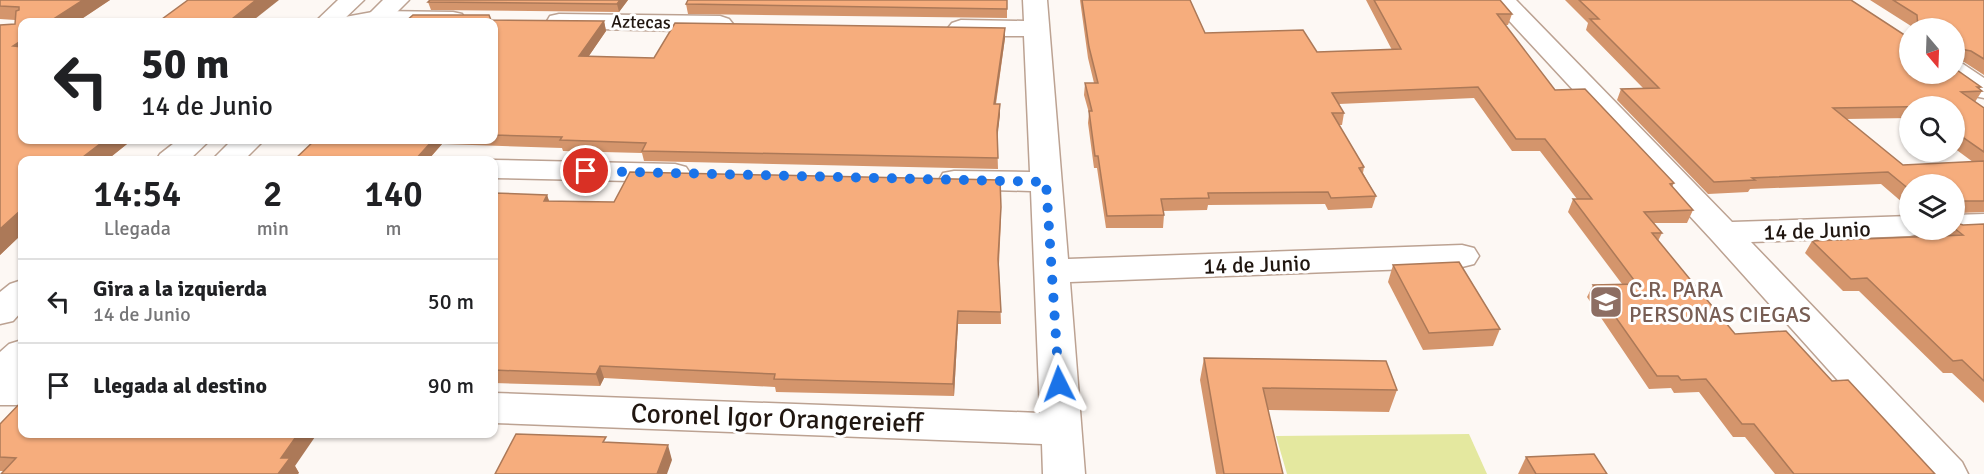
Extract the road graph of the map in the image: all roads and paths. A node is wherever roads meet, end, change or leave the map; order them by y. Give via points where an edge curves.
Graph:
1 (352, 0) edge
2 (397, 0) edge
3 (1502, 0) edge
4 (1036, 15) edge
5 (332, 18) edge
6 (373, 18) edge
7 (534, 20) edge
8 (738, 24) edge
9 (941, 28) edge
10 (1965, 77) edge
11 (1984, 90) edge
12 (190, 144) edge
13 (245, 144) edge
14 (176, 156) edge
15 (231, 156) edge
16 (498, 169) edge
17 (705, 174) edge
18 (929, 179) edge
19 (1046, 182) junction
20 (1984, 224) edge
21 (1965, 225) edge
22 (1899, 226) edge
23 (1724, 233) junction
24 (1462, 256) dead end
25 (1052, 271) junction
26 (18, 296) edge
27 (0, 312) edge
28 (18, 357) edge
29 (0, 374) edge
30 (0, 391) edge
31 (18, 391) edge
32 (498, 408) edge
33 (1061, 429) junction
34 (1064, 474) edge
35 (1947, 474) edge

1 - 5 street
2 - 6 street
3 - 23 street
4 - 9 street
4 - 19 street
7 - 8 street, Aztecas
10 - 11 street
12 - 14 street
13 - 15 street
16 - 17 street
18 - 19 street
19 - 25 street
20 - 21 street
22 - 23 street, 14 de Junio
23 - 35 street
24 - 25 street, 14 de Junio
25 - 33 street
26 - 27 street
28 - 29 street
30 - 31 street
32 - 33 street, Coronel Igor Orangereieff
33 - 34 street

